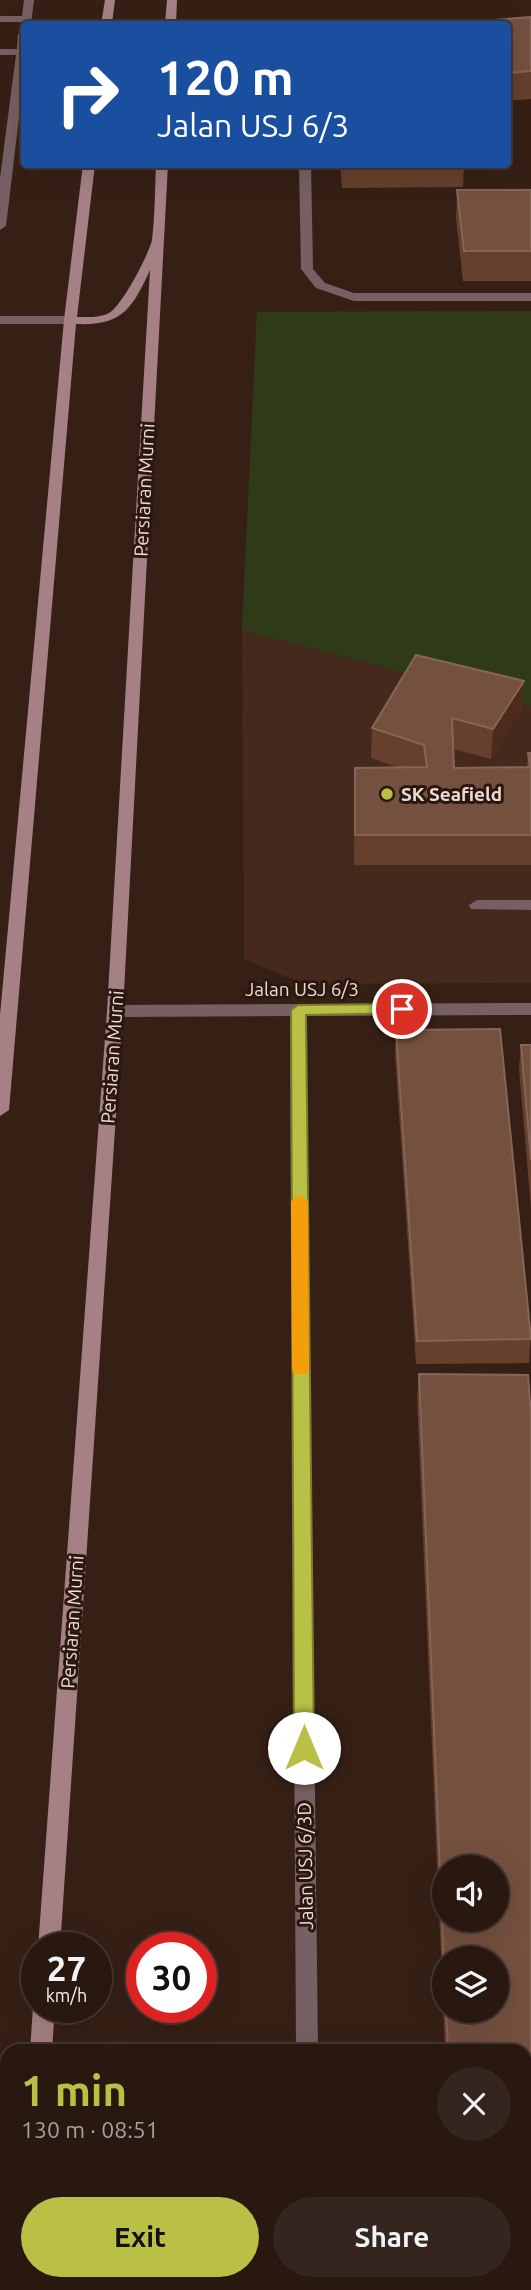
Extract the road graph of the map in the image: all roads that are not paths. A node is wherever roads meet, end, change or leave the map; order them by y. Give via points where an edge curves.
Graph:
1 (29, 0) edge
2 (110, 0) edge
3 (172, 0) edge
4 (0, 19) edge
5 (21, 21) edge
6 (26, 21) edge
7 (107, 21) edge
8 (171, 21) edge
9 (511, 22) edge
10 (531, 22) edge
11 (0, 52) edge
12 (21, 52) edge
13 (21, 59) edge
14 (89, 168) edge
15 (162, 168) edge
16 (305, 168) edge
17 (3, 177) edge
18 (0, 226) edge
19 (158, 240) junction
20 (531, 297) edge
21 (0, 320) edge
22 (70, 320) junction
23 (477, 905) dead end
24 (531, 905) edge
25 (531, 1009) edge
26 (298, 1010) junction
27 (115, 1011) junction
28 (0, 1110) edge
29 (50, 1932) edge
30 (43, 2023) edge
31 (41, 2044) edge
32 (307, 2044) edge

1 - 6 street
2 - 7 main road
3 - 8 main road
4 - 5 street
9 - 10 street
11 - 12 street
13 - 17 street
14 - 22 main road
15 - 19 main road, Persiaran Murni
16 - 20 street via 307,269 312,282 354,297
17 - 18 street
19 - 22 main road via 115,316
19 - 27 main road, Persiaran Murni
21 - 22 street
22 - 28 main road
23 - 24 street
25 - 26 street, Jalan USJ 6/3
26 - 27 street, Jalan USJ 6/3
26 - 32 street, Jalan USJ 6/3D
27 - 29 main road, Persiaran Murni
30 - 31 main road

